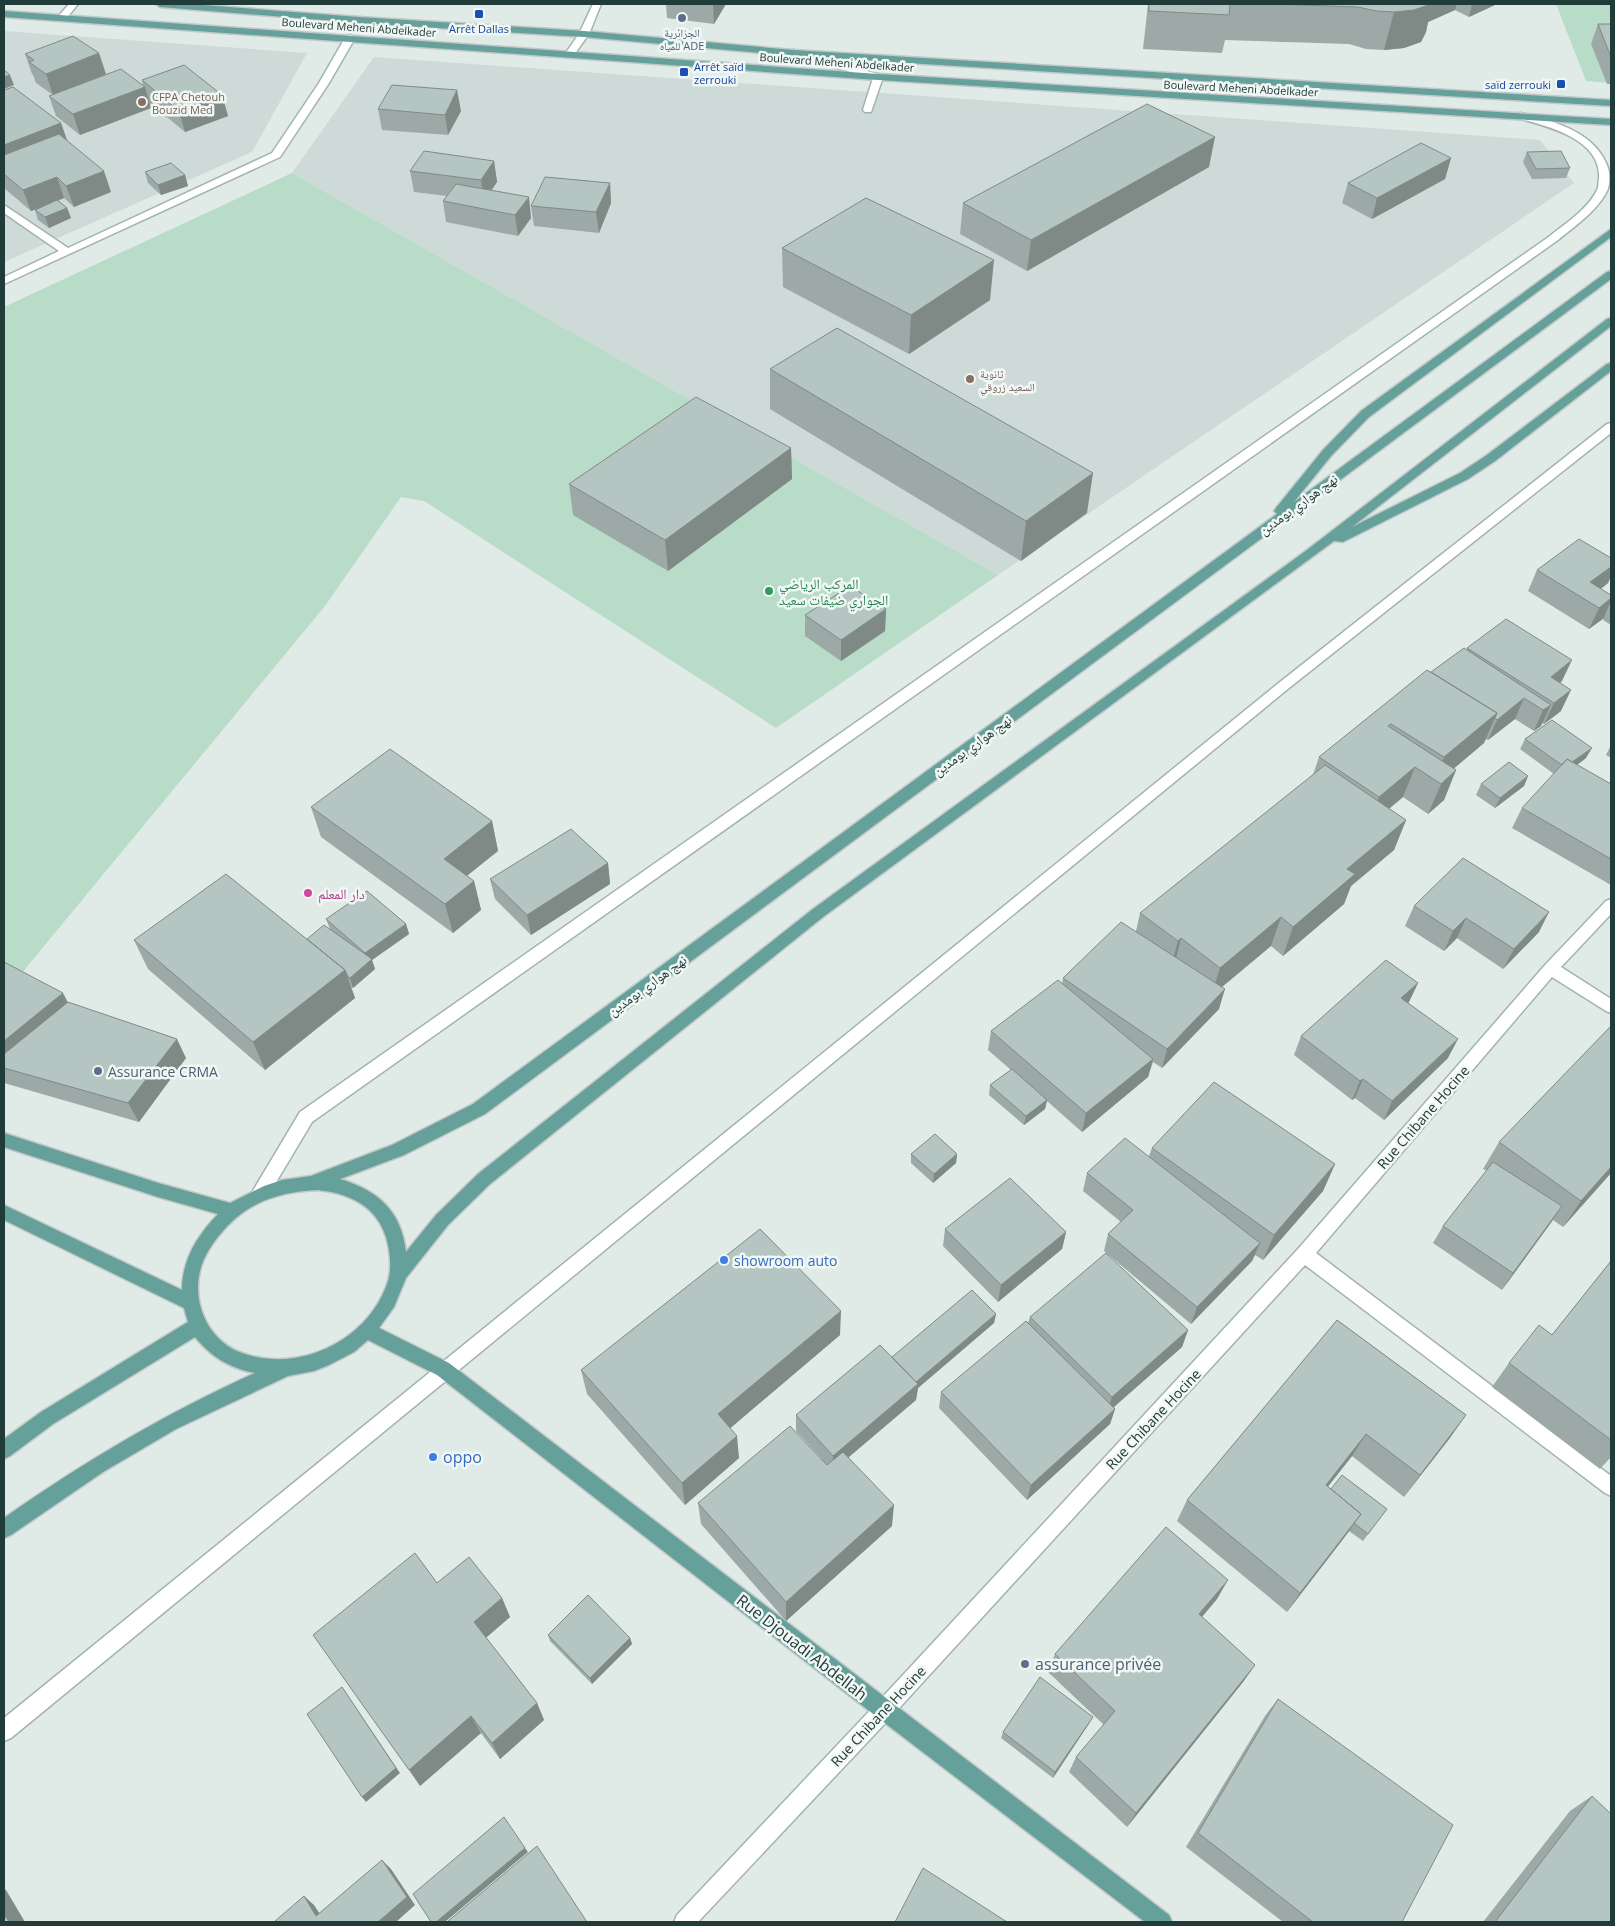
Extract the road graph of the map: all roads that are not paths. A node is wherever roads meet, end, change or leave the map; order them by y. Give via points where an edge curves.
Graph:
1 (74, 4) edge
2 (160, 4) edge
3 (597, 4) edge
4 (4, 14) edge
5 (62, 18) junction
6 (584, 34) junction
7 (350, 38) junction
8 (793, 53) junction
9 (570, 54) junction
10 (878, 77) junction
11 (1611, 103) edge
12 (868, 110) dead end
13 (1520, 116) junction
14 (1611, 122) edge
15 (4, 208) edge
16 (1611, 232) edge
17 (67, 252) junction
18 (1611, 274) edge
19 (4, 281) edge
20 (1611, 321) edge
21 (1611, 366) edge
22 (1611, 427) edge
23 (1268, 527) junction
24 (1311, 553) junction
25 (1611, 905) edge
26 (1551, 968) junction
27 (1611, 1007) edge
28 (4, 1140) edge
29 (314, 1182) junction
30 (260, 1194) junction
31 (232, 1211) junction
32 (4, 1212) edge
33 (1304, 1254) junction
34 (399, 1274) junction
35 (190, 1303) junction
36 (197, 1326) junction
37 (367, 1331) junction
38 (284, 1369) junction
39 (443, 1369) junction
40 (4, 1450) edge
41 (1611, 1487) edge
42 (4, 1529) edge
43 (884, 1710) junction
44 (4, 1731) edge
45 (684, 1922) edge
46 (1162, 1922) edge

1 - 5 street
2 - 6 main road, Boulevard Meheni Abdelkader
3 - 6 street
4 - 5 main road, Boulevard Meheni Abdelkader
5 - 7 main road, Boulevard Meheni Abdelkader
6 - 8 main road, Boulevard Meheni Abdelkader
6 - 9 street
7 - 9 main road, Boulevard Meheni Abdelkader
7 - 17 street via 276,155
8 - 10 street
8 - 11 main road, Boulevard Meheni Abdelkader
9 - 10 main road, Boulevard Meheni Abdelkader
10 - 12 street
10 - 13 main road, Boulevard Meheni Abdelkader
13 - 14 main road, Boulevard Meheni Abdelkader
13 - 30 street via 1584,137 1599,146 1608,160 1610,172 1602,192 1554,238 306,1117
15 - 17 street
16 - 23 main road via 1365,414 1327,452
17 - 19 street
18 - 23 main road, نهج هواري بومدين
20 - 24 main road
21 - 24 main road via 1464,476
22 - 39 street via 1288,683
23 - 29 main road, نهج هواري بومدين via 479,1109 398,1150
24 - 34 main road via 810,919 484,1179 442,1220
25 - 26 street, Rue Chibane Hocine
26 - 27 street
26 - 33 street, Rue Chibane Hocine
28 - 31 main road
29 - 30 main road via 296,1183
29 - 34 main road via 353,1191 370,1200 389,1220 398,1246
30 - 31 main road
31 - 35 main road via 212,1231 198,1254 190,1279
32 - 35 main road
33 - 41 street
33 - 43 street, Rue Chibane Hocine
34 - 37 main road via 388,1304
35 - 36 main road
36 - 38 main road via 212,1345 232,1358 256,1367
36 - 40 main road via 47,1418
37 - 38 main road via 342,1350 314,1363
37 - 39 main road, Rue Djouadi Abdellah
38 - 42 main road via 195,1410 148,1436
39 - 43 main road, Rue Djouadi Abdellah
39 - 44 street
43 - 45 street, Rue Chibane Hocine
43 - 46 main road, Rue Djouadi Abdellah

